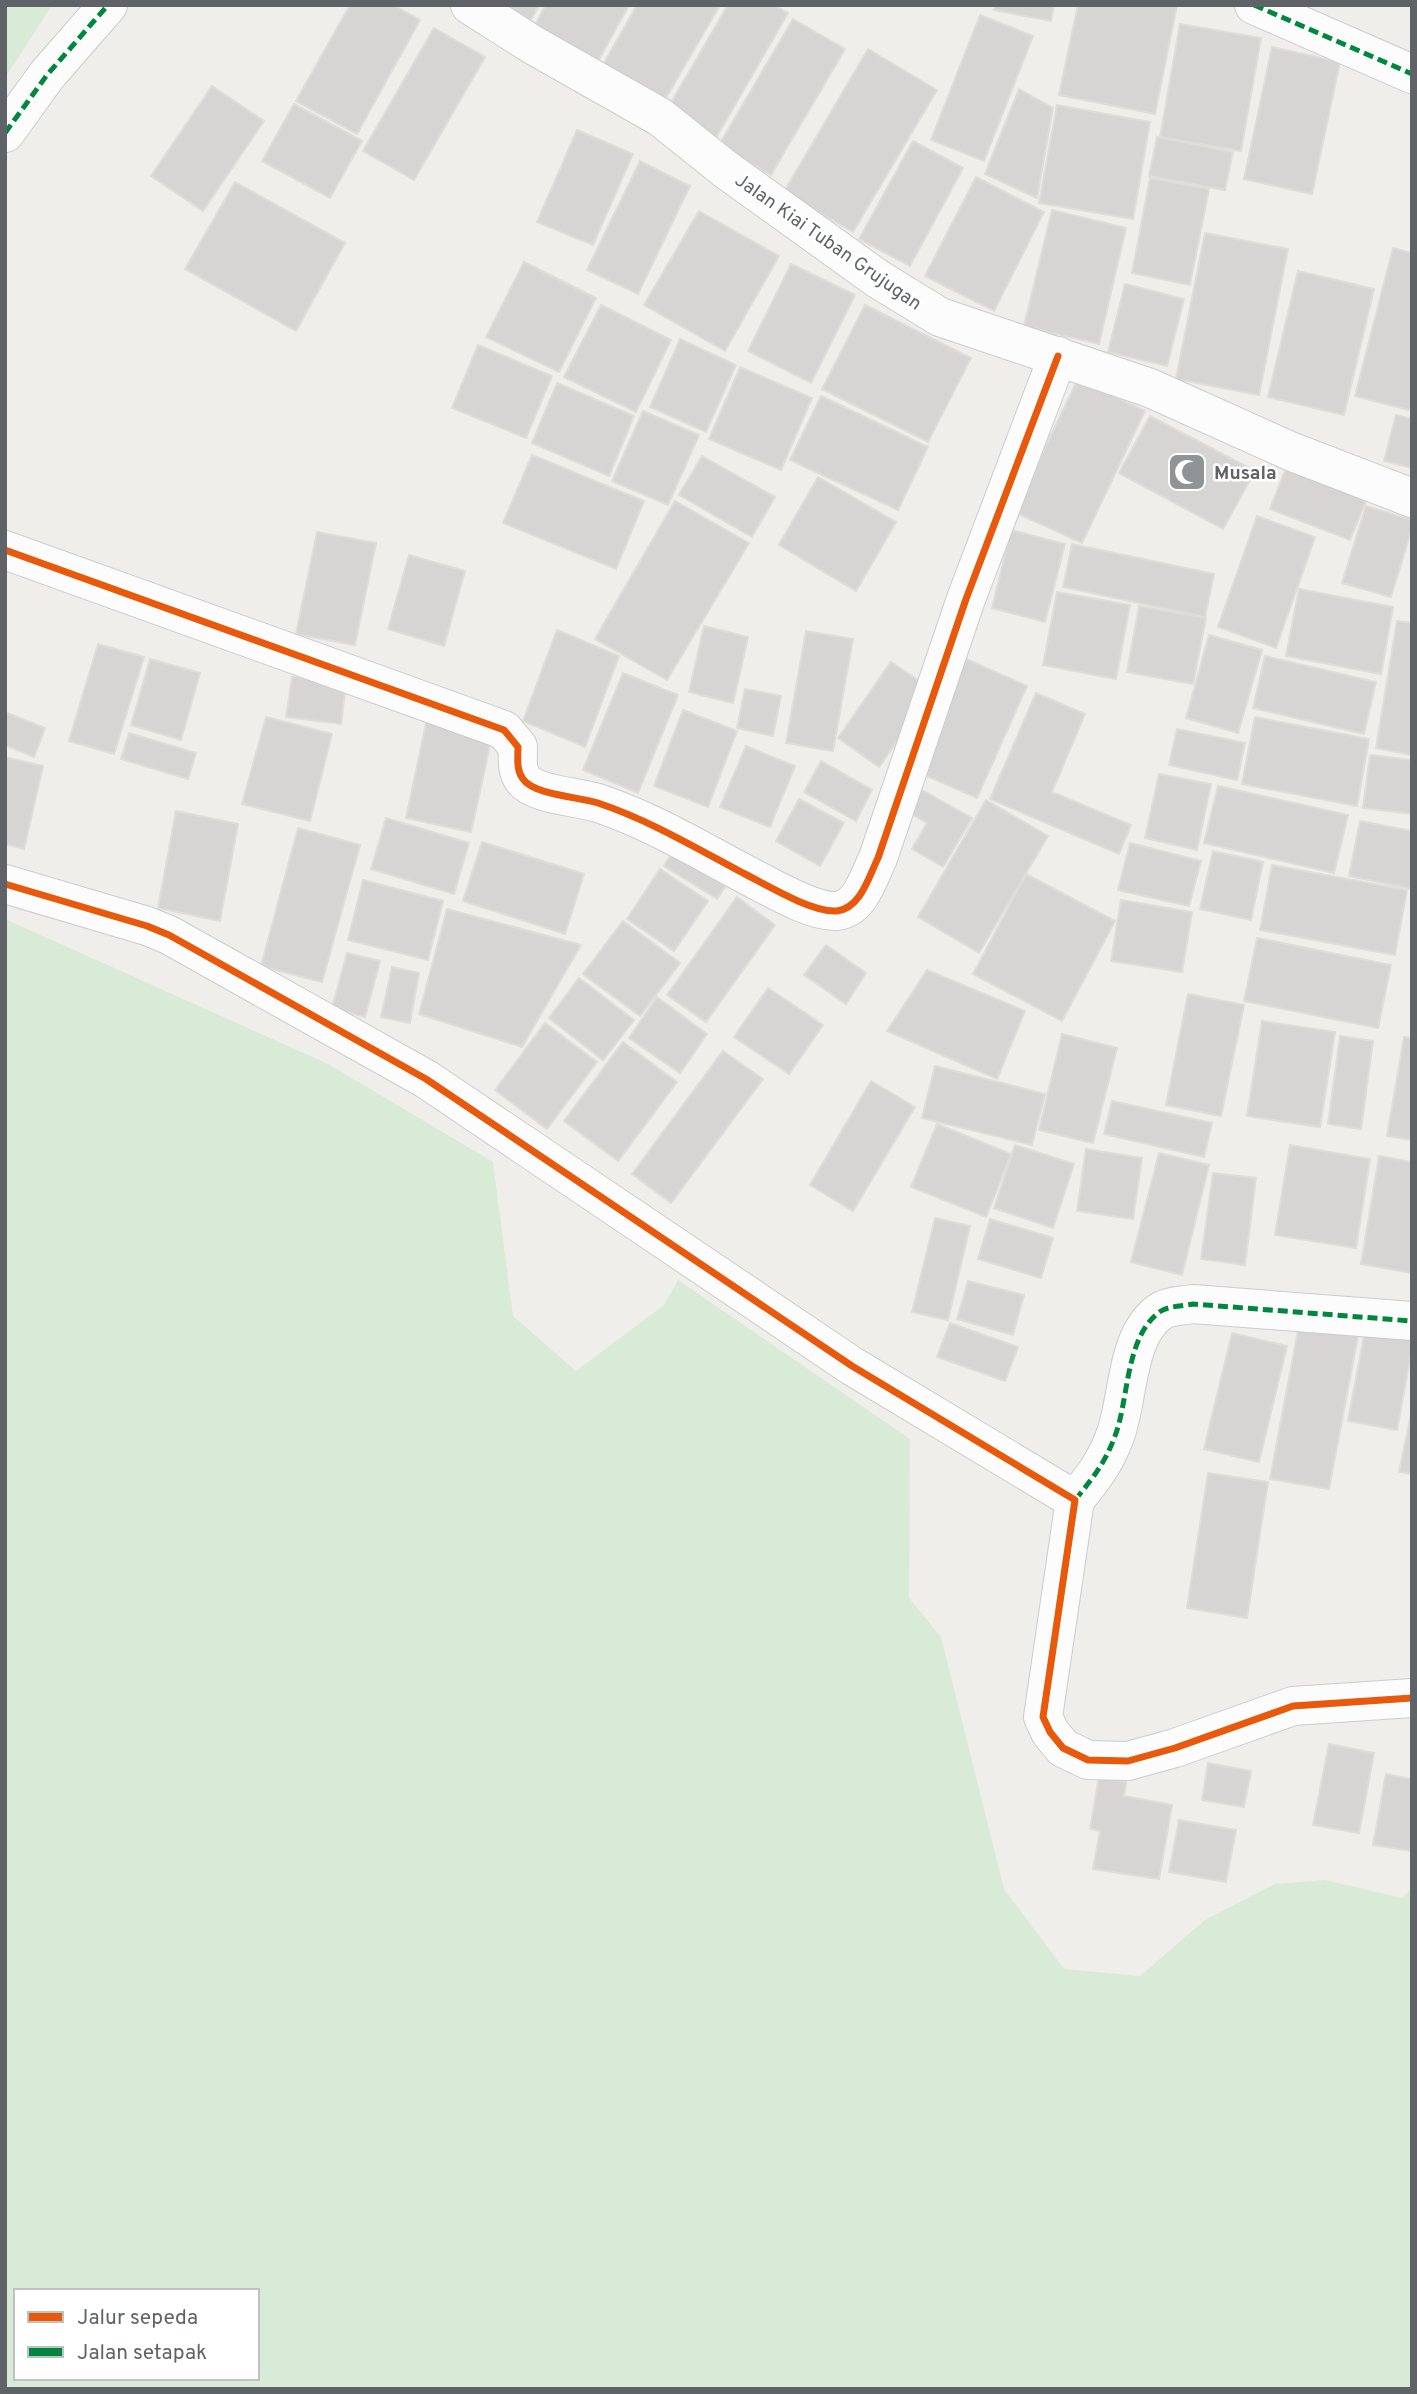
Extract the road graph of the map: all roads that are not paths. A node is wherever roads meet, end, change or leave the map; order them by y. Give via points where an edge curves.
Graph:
1 (108, 5) edge
2 (470, 5) edge
3 (1254, 5) edge
4 (1412, 74) edge
5 (5, 133) edge
6 (1058, 356) junction
7 (1412, 498) edge
8 (5, 550) edge
9 (5, 884) edge
10 (1412, 1321) edge
11 (1075, 1500) junction
12 (1412, 1698) edge

1 - 5 street via 47,75
2 - 6 street, Jalan Kiai Tuban Grujugan via 660,117 878,279 940,317
3 - 4 street
6 - 7 street, Jalan Kiai Tuban Grujugan via 1150,388 1290,451
6 - 8 street via 966,599 878,858 860,896 837,911 803,904 598,803 538,789 523,780 517,765 518,747 504,730
9 - 11 street via 169,935 426,1079 852,1366
10 - 11 street via 1193,1304 1163,1309 1147,1324 1131,1361 1116,1433 1101,1469
11 - 12 street via 1043,1717 1063,1748 1088,1760 1128,1761 1293,1706

